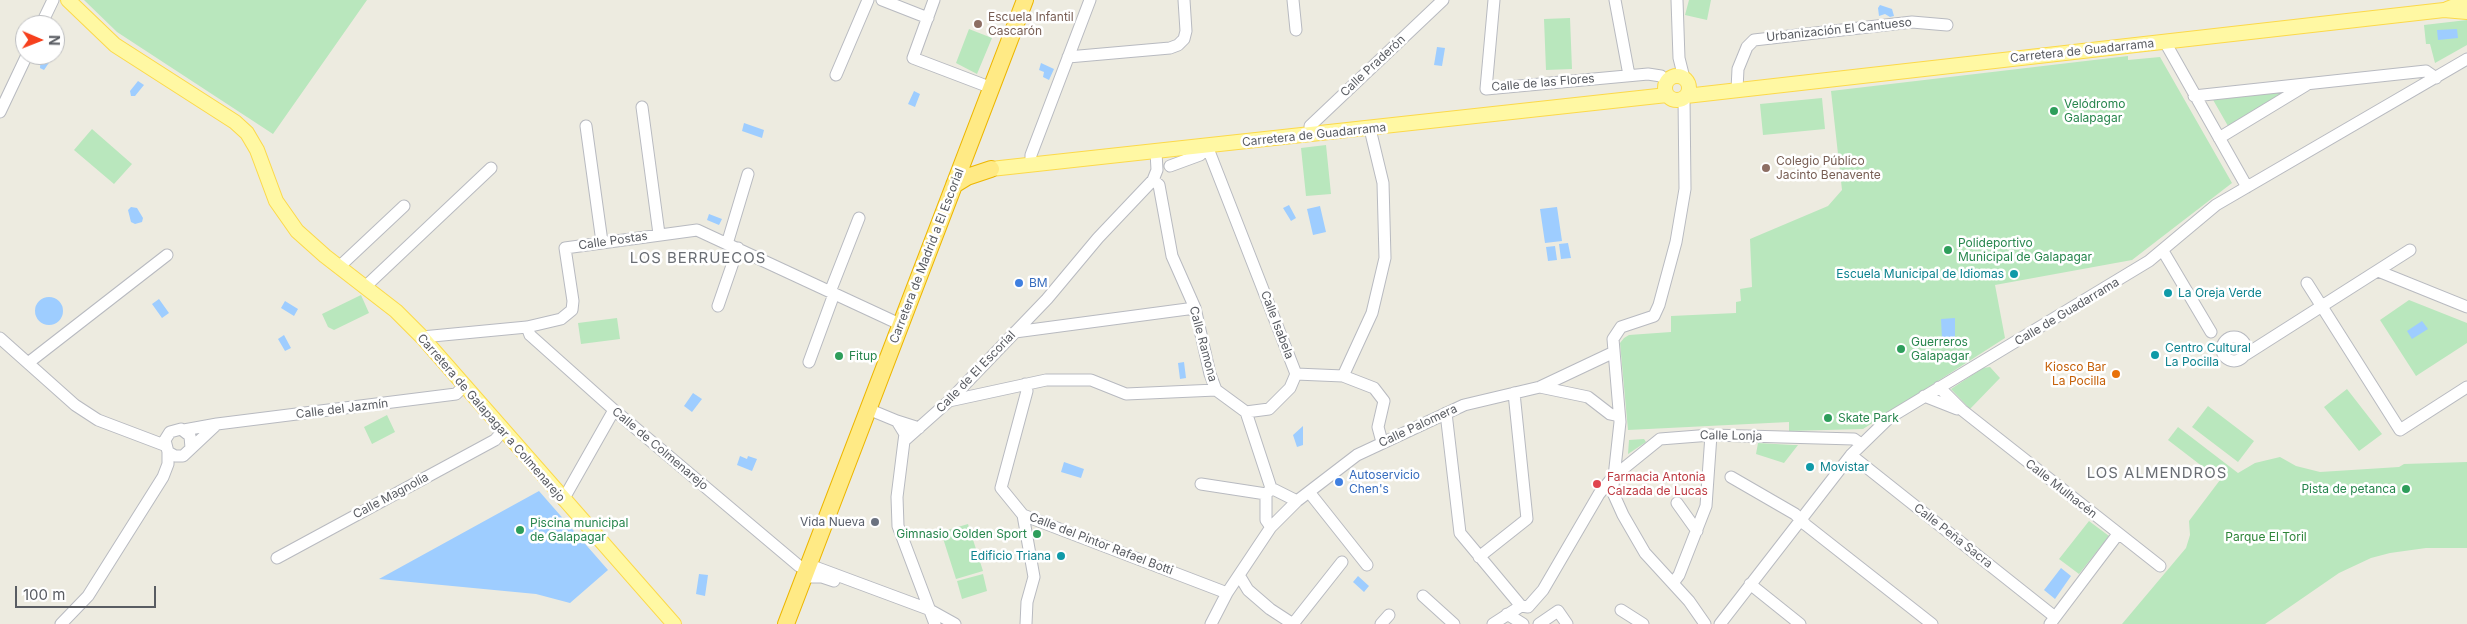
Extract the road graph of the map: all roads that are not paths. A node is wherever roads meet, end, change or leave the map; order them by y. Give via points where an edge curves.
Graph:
1 (53, 0) edge
2 (68, 0) edge
3 (868, 0) edge
4 (882, 0) edge
5 (934, 0) edge
6 (1016, 0) edge
7 (1025, 0) edge
8 (1090, 0) edge
9 (1184, 0) edge
10 (1293, 0) edge
11 (1443, 0) edge
12 (1494, 0) edge
13 (1615, 0) edge
14 (1677, 0) edge
15 (2467, 1) edge
16 (2444, 10) junction
17 (2467, 12) edge
18 (46, 15) edge
19 (928, 18) junction
20 (1947, 25) dead end
21 (1296, 30) dead end
22 (2165, 42) junction
23 (1068, 57) junction
24 (2467, 59) edge
25 (22, 65) edge
26 (1629, 75) junction
27 (836, 76) dead end
28 (2436, 78) junction
29 (2312, 82) junction
30 (984, 85) junction
31 (1677, 88) junction
32 (1737, 89) junction
33 (2194, 96) junction
34 (642, 107) dead end
35 (0, 112) edge
36 (586, 126) dead end
37 (1370, 129) junction
38 (1311, 135) junction
39 (2219, 138) junction
40 (1207, 146) junction
41 (1162, 151) junction
42 (966, 152) junction
43 (1031, 165) junction
44 (1170, 166) junction
45 (491, 168) dead end
46 (991, 169) junction
47 (748, 174) dead end
48 (1156, 182) junction
49 (954, 185) junction
50 (2247, 188) junction
51 (404, 206) dead end
52 (859, 218) dead end
53 (659, 234) junction
54 (602, 242) junction
55 (727, 244) junction
56 (738, 248) junction
57 (2410, 250) dead end
58 (2163, 251) junction
59 (167, 255) dead end
60 (339, 267) junction
61 (2378, 271) junction
62 (2307, 283) dead end
63 (366, 286) junction
64 (832, 293) junction
65 (718, 306) dead end
66 (2322, 307) junction
67 (2467, 307) edge
68 (1195, 308) junction
69 (893, 321) junction
70 (527, 327) junction
71 (1015, 332) junction
72 (2211, 332) junction
73 (422, 337) junction
74 (0, 338) edge
75 (2227, 338) junction
76 (2221, 349) junction
77 (2246, 351) junction
78 (1612, 353) junction
79 (809, 362) dead end
80 (28, 363) junction
81 (1296, 374) junction
82 (1343, 376) junction
83 (1024, 384) junction
84 (464, 386) junction
85 (1540, 387) junction
86 (1939, 387) junction
87 (2467, 387) edge
88 (1216, 390) junction
89 (1514, 393) junction
90 (1924, 396) junction
91 (949, 401) junction
92 (868, 409) junction
93 (614, 410) junction
94 (1962, 410) junction
95 (1246, 412) junction
96 (1446, 412) junction
97 (1619, 416) junction
98 (898, 421) junction
99 (217, 424) junction
100 (919, 428) junction
101 (184, 430) junction
102 (503, 431) junction
103 (170, 432) junction
104 (136, 433) junction
105 (1711, 435) junction
106 (904, 441) junction
107 (1382, 442) junction
108 (1861, 444) junction
109 (166, 448) junction
110 (187, 452) junction
111 (1851, 455) junction
112 (163, 477) junction
113 (1614, 477) junction
114 (1731, 477) dead end
115 (1201, 484) dead end
116 (1268, 491) junction
117 (1309, 492) junction
118 (563, 500) junction
119 (1298, 501) junction
120 (1677, 503) dead end
121 (1024, 514) junction
122 (1801, 520) junction
123 (1271, 526) junction
124 (1697, 530) junction
125 (2118, 534) junction
126 (1479, 556) junction
127 (277, 558) dead end
128 (1342, 562) dead end
129 (1366, 565) dead end
130 (2160, 566) dead end
131 (804, 568) junction
132 (1239, 575) junction
133 (1673, 584) junction
134 (1750, 584) junction
135 (1227, 593) junction
136 (1423, 596) dead end
137 (1524, 606) junction
138 (1621, 610) dead end
139 (1508, 614) junction
140 (932, 617) edge
141 (2052, 620) edge
142 (61, 624) edge
143 (674, 624) edge
144 (776, 624) edge
145 (786, 624) edge
146 (955, 624) edge
147 (1026, 624) edge
148 (1211, 624) edge
149 (1293, 624) edge
150 (1454, 624) edge
151 (1493, 624) edge
152 (1523, 624) edge
153 (1539, 624) edge
154 (1567, 624) edge
155 (1643, 624) edge
156 (1705, 624) edge
157 (1720, 624) edge
158 (1800, 624) edge
159 (1932, 624) edge

1 - 18 street
2 - 60 main road, Carretera de Galapagar a Colmenarejo via 115,45 247,133 257,150 276,202 286,217
3 - 27 street
4 - 19 street
5 - 19 street
6 - 30 highway, Carretera de Madrid a El Escorial
7 - 42 highway, Carretera de Madrid a El Escorial
8 - 23 street
9 - 23 street via 1186,30 1178,45
10 - 21 street
11 - 38 street, Calle Praderón via 1310,126
12 - 26 street, Calle de las Flores via 1486,89
13 - 26 street
14 - 31 street
15 - 16 main road, Carretera de Guadarrama
16 - 17 main road, Carretera de Guadarrama
16 - 22 main road, Carretera de Guadarrama
19 - 30 street via 913,58
20 - 32 street, Urbanización El Cantueso via 1912,22 1754,40 1747,47 1738,69
22 - 32 main road, Carretera de Guadarrama
22 - 33 street
23 - 43 street via 1031,155
24 - 28 street, Calle de Guadarrama
25 - 35 street
26 - 31 street, Calle de las Flores via 1657,75
28 - 29 street via 2426,71
28 - 50 street, Calle de Guadarrama
29 - 33 street
29 - 39 street
30 - 69 highway, Carretera de Madrid a El Escorial
31 - 32 main road, Carretera de Guadarrama
31 - 37 main road, Carretera de Guadarrama via 1638,99
31 - 78 street via 1684,118 1685,189 1676,242 1659,306 1651,318 1619,328 1613,339
33 - 39 street
34 - 53 street
36 - 54 street
37 - 38 main road, Carretera de Guadarrama
37 - 82 street via 1383,183 1385,258 1372,313
38 - 40 main road, Carretera de Guadarrama
39 - 50 street
40 - 41 main road, Carretera de Guadarrama
40 - 44 street via 1200,155
40 - 81 street, Calle Isabela
41 - 43 main road, Carretera de Guadarrama
41 - 44 street via 1171,157
41 - 48 street
42 - 46 highway via 973,162
42 - 49 highway, Carretera de Madrid a El Escorial
43 - 46 main road, Carretera de Guadarrama
44 - 48 street
45 - 63 street
46 - 49 highway
47 - 55 street
48 - 68 street, Calle Ramona via 1172,256
48 - 71 street, Calle de El Escorial via 1116,218
49 - 92 highway, Carretera de Madrid a El Escorial
50 - 58 street, Calle de Guadarrama via 2216,205
51 - 60 street
52 - 64 street
53 - 54 street, Calle Postas
53 - 55 street, Calle Postas via 697,230
54 - 70 street, Calle Postas via 565,248 572,310 561,319
55 - 56 street, Calle Postas
56 - 64 street, Calle Postas
56 - 65 street
57 - 61 street
58 - 72 street
58 - 86 street, Calle de Guadarrama via 2074,308
59 - 80 street
60 - 63 main road, Carretera de Galapagar a Colmenarejo
61 - 66 street
61 - 67 street
62 - 66 street
63 - 73 main road, Carretera de Galapagar a Colmenarejo
64 - 69 street, Calle Postas
64 - 79 street
66 - 77 street via 2261,346
66 - 87 street via 2400,430
68 - 71 street
68 - 88 street, Calle Ramona
69 - 131 highway, Carretera de Madrid a El Escorial
70 - 73 street, Calle Postas
70 - 93 street, Calle de Colmenarejo via 530,335
71 - 91 street, Calle de El Escorial
72 - 75 street
72 - 76 street
73 - 84 main road, Carretera de Galapagar a Colmenarejo
74 - 80 street
75 - 76 street
75 - 77 street via 2236,336 2244,342
76 - 77 street via 2226,359 2231,361 2236,361
78 - 85 street, Calle Palomera
78 - 97 street
80 - 104 street via 75,405 98,420
81 - 82 street, Calle Isabela
81 - 95 street via 1290,388 1269,409
82 - 107 street, Calle Isabela via 1374,388 1384,401 1378,427
83 - 88 street via 1046,380 1091,380 1126,394
83 - 91 street
83 - 121 street, Calle del Pintor Rafael Botti via 1027,391 1001,488
84 - 99 street, Calle del Jazmín via 456,394
84 - 102 main road, Carretera de Galapagar a Colmenarejo
85 - 89 street, Calle Palomera
85 - 97 street, Calle Palomera via 1588,397 1610,414
86 - 90 street, Calle de Guadarrama
86 - 94 street, Calle Mulhacén
88 - 95 street, Calle Ramona
89 - 96 street, Calle Palomera
89 - 126 street via 1527,519
90 - 94 street, Calle Mulhacén
90 - 108 street, Calle de Guadarrama via 1889,418
91 - 100 street, Calle de El Escorial
92 - 98 street
92 - 131 highway, Carretera de Madrid a El Escorial
93 - 118 street
93 - 131 street, Calle de Colmenarejo
94 - 125 street, Calle Mulhacén
95 - 116 street via 1256,438
96 - 107 street, Calle Palomera
96 - 126 street via 1460,533
97 - 113 street
98 - 100 street
98 - 106 street via 905,434
99 - 101 street, Calle del Jazmín
99 - 110 street
100 - 106 street, Calle de El Escorial
101 - 103 street
101 - 110 street via 191,440
102 - 118 main road, Carretera de Galapagar a Colmenarejo
102 - 127 street, Calle Magnolia via 495,440
103 - 104 street
103 - 109 street
104 - 109 street
105 - 108 street, Calle Lonja via 1854,439
105 - 113 street, Calle Lonja via 1660,439
105 - 124 street via 1706,506
106 - 140 street via 897,497 898,526
107 - 117 street, Calle Palomera via 1357,455
108 - 111 street, Calle de Guadarrama
109 - 110 street via 175,456
109 - 112 street via 168,464
110 - 112 street
111 - 122 street, Calle de Guadarrama
111 - 141 street, Calle Peña Sacra
112 - 142 street via 88,596
113 - 133 street via 1614,495 1624,518 1646,553
113 - 137 street, Calle Lonja via 1581,522 1543,590
114 - 122 street
115 - 116 street
116 - 119 street
116 - 123 street via 1266,520
117 - 119 street
117 - 129 street
118 - 143 main road, Carretera de Galapagar a Colmenarejo
119 - 123 street
120 - 124 street
121 - 135 street, Calle del Pintor Rafael Botti
121 - 147 street via 1034,577 1027,602
122 - 134 street, Calle de Guadarrama
122 - 159 street
123 - 132 street
124 - 133 street
125 - 130 street, Calle Mulhacén
125 - 141 street
126 - 137 street
128 - 149 street
131 - 140 street, Calle de Colmenarejo
131 - 140 street, Calle de Colmenarejo via 816,567
131 - 144 highway, Carretera de Madrid a El Escorial
131 - 145 highway, Carretera de Madrid a El Escorial
132 - 135 street
132 - 149 street via 1248,590
133 - 156 street
134 - 157 street, Calle de Guadarrama
134 - 158 street
135 - 148 street
136 - 150 street
137 - 139 street
137 - 152 street
138 - 155 street
139 - 151 street
139 - 152 street
140 - 146 street, Calle de Colmenarejo
153 - 154 street via 1558,611

